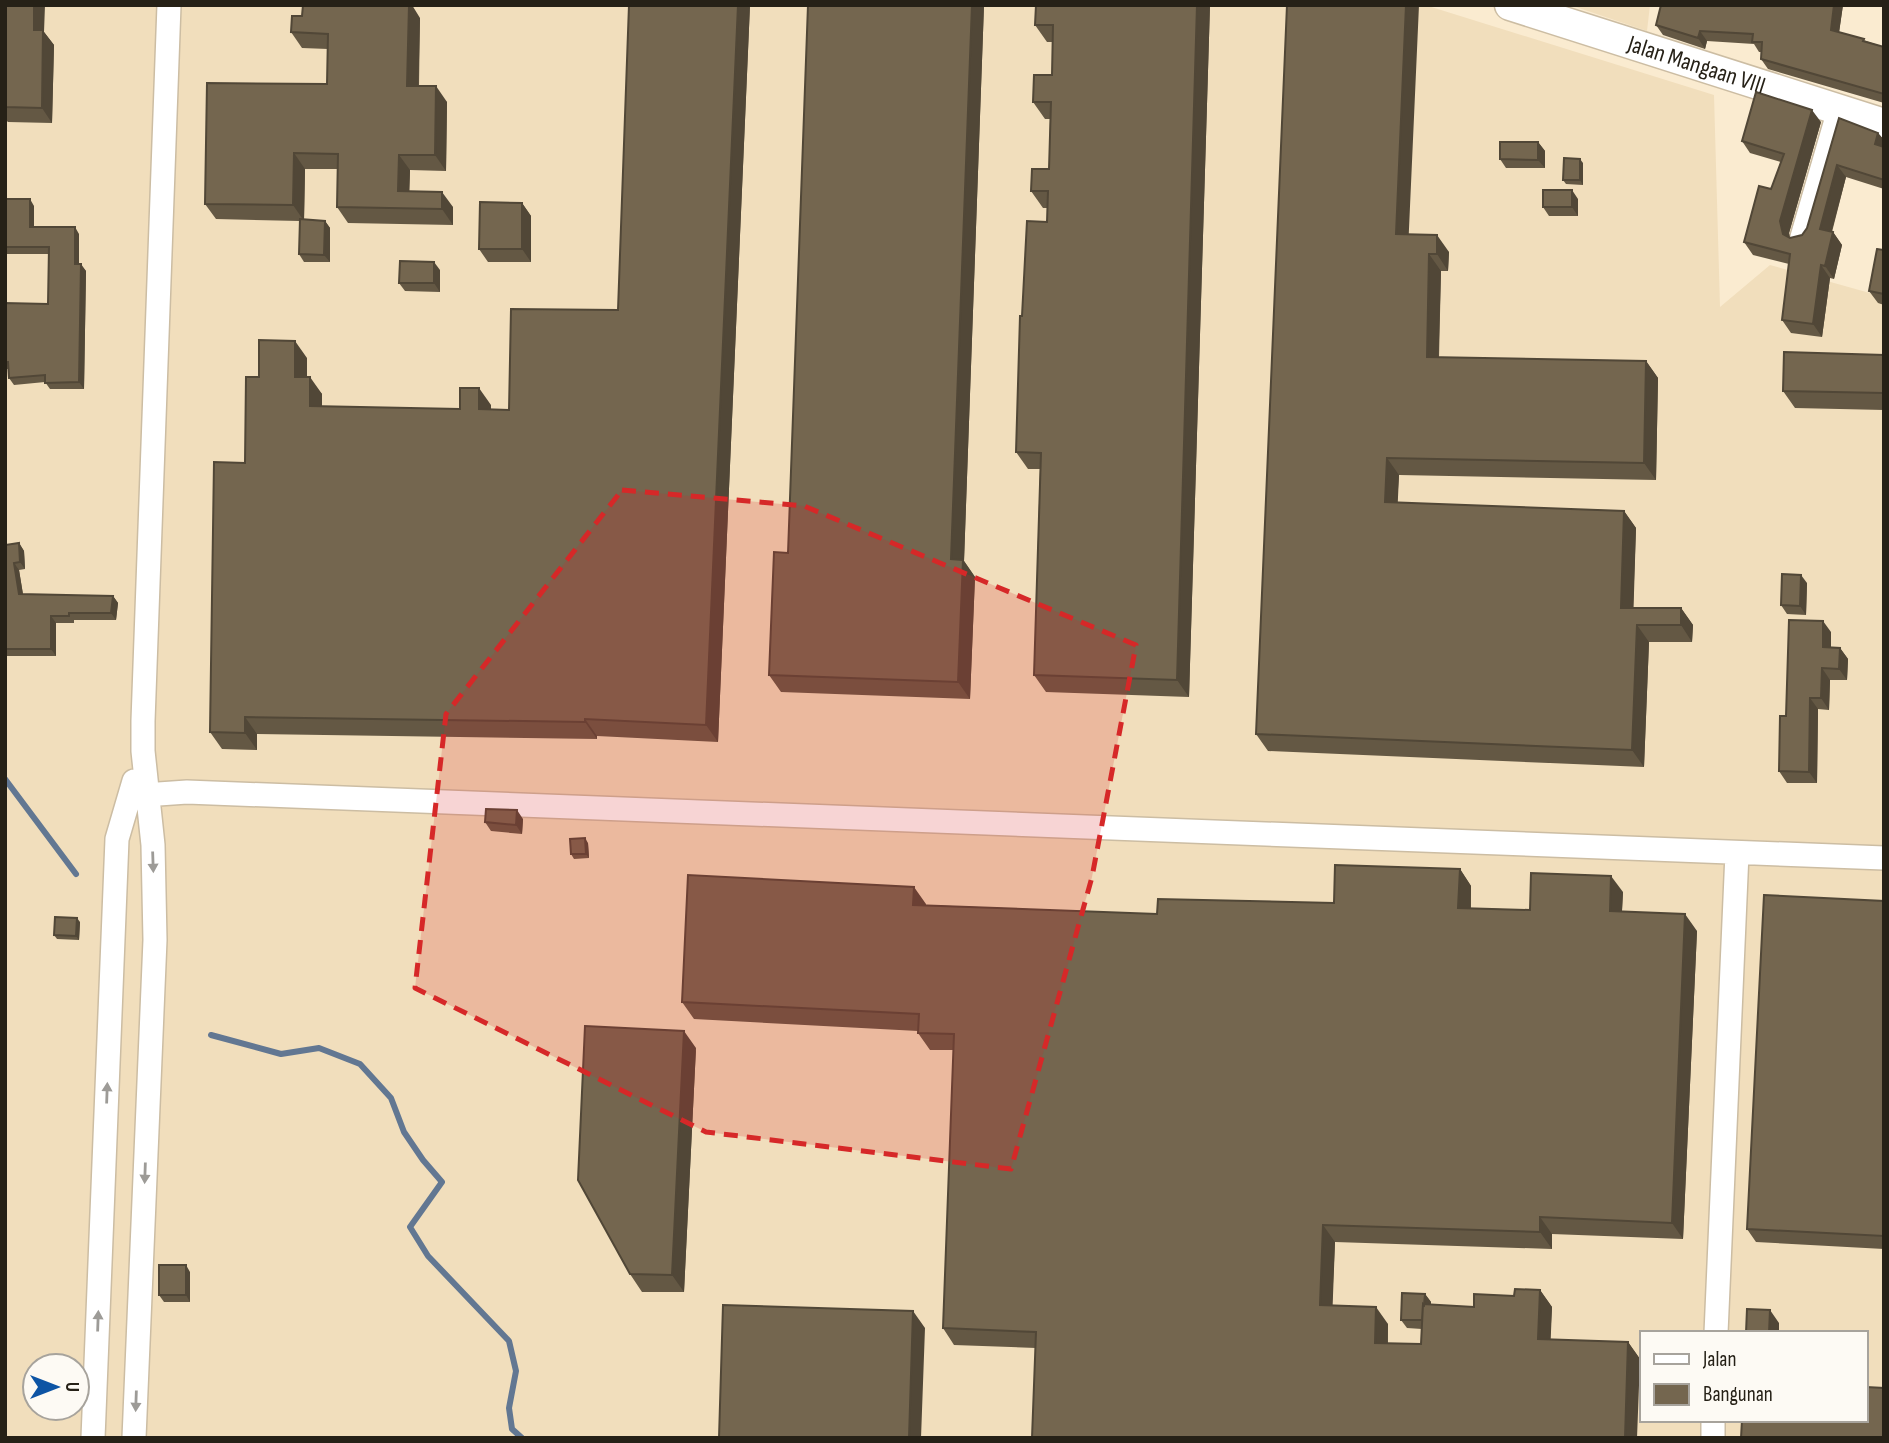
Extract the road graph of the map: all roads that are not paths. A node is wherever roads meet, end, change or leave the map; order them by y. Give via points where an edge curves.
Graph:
1 (169, 5) edge
2 (1510, 5) edge
3 (1839, 110) junction
4 (1884, 124) edge
5 (1802, 237) edge
6 (138, 795) junction
7 (1737, 853) junction
8 (1884, 859) edge
9 (1716, 1331) edge
10 (93, 1438) edge
11 (134, 1438) edge

1 - 6 street
2 - 3 street, Jalan Mangaan VIII
3 - 4 street, Jalan Mangaan VIII
3 - 5 street
6 - 7 street via 187,792
10 -> 6 street via 117,839
6 -> 11 street via 153,845 155,940
7 - 8 street
7 - 9 street

